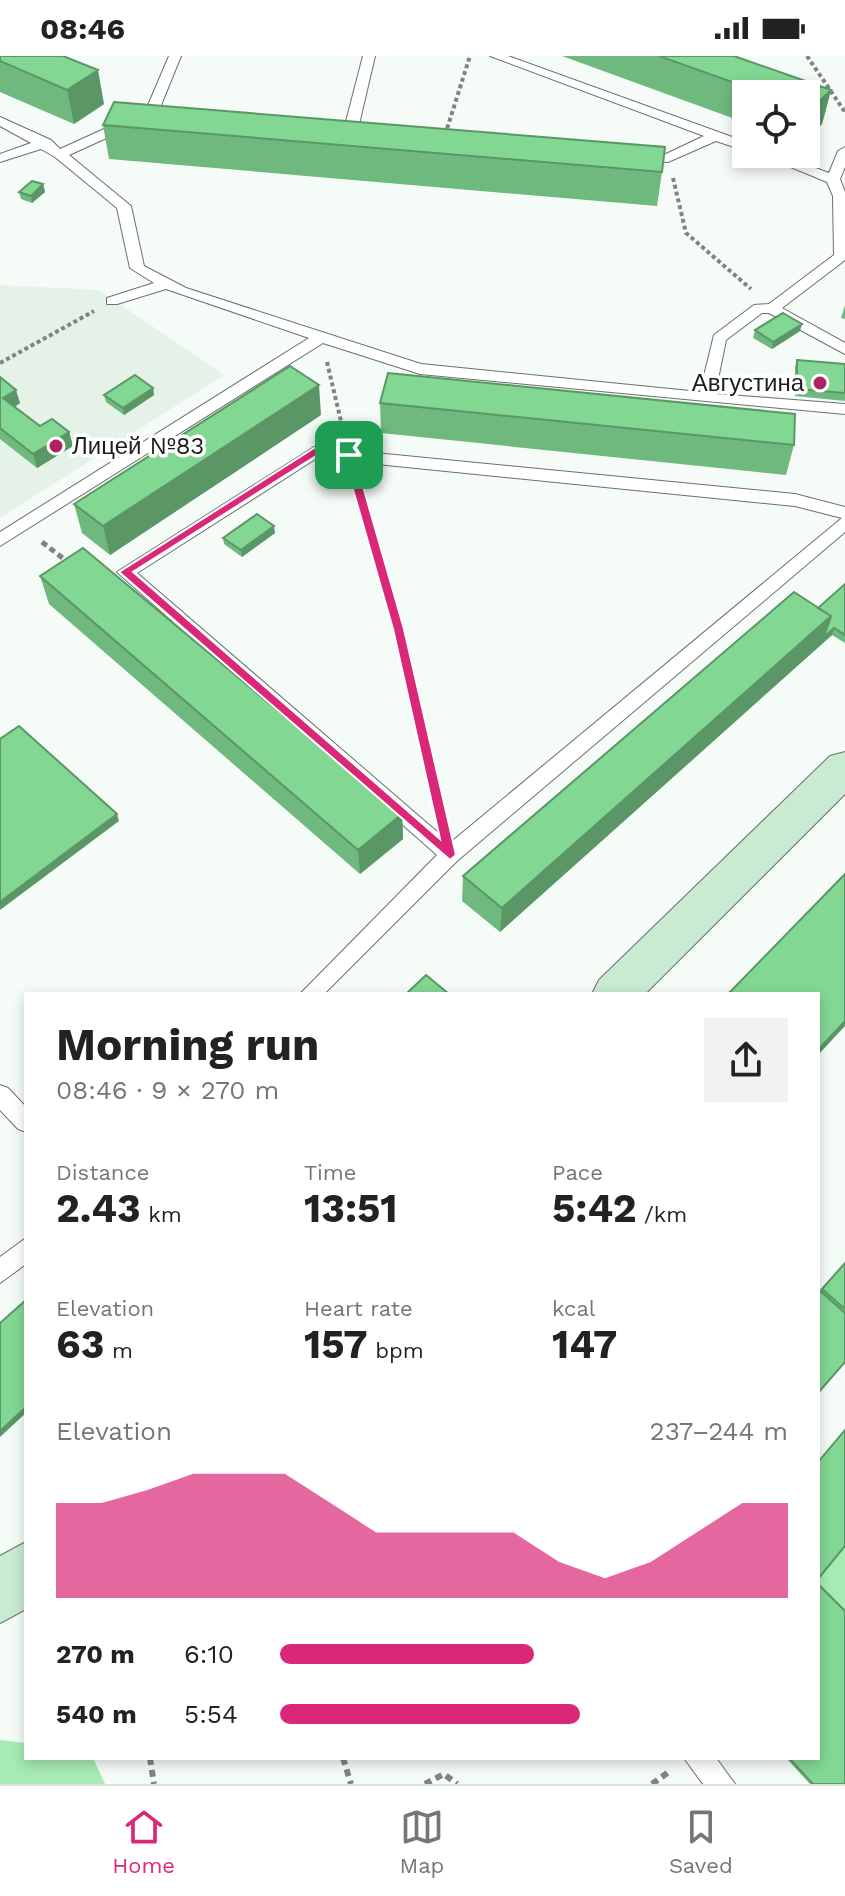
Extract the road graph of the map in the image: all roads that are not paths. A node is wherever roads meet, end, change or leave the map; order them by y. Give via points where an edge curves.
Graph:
1 (175, 56) edge
2 (369, 56) edge
3 (496, 56) edge
4 (0, 121) edge
5 (365, 134) edge
6 (715, 136) junction
7 (732, 142) edge
8 (46, 143) junction
9 (845, 151) edge
10 (60, 154) junction
11 (623, 155) edge
12 (0, 158) edge
13 (804, 168) edge
14 (833, 179) junction
15 (842, 196) edge
16 (843, 257) edge
17 (166, 284) junction
18 (112, 301) road end
19 (772, 309) junction
20 (321, 337) junction
21 (845, 349) edge
22 (706, 398) junction
23 (845, 409) edge
24 (845, 513) edge
25 (845, 523) edge
26 (0, 540) edge
27 (845, 768) edge
28 (450, 855) junction
29 (312, 992) edge
30 (617, 992) edge
31 (0, 1095) edge
32 (24, 1120) edge
33 (24, 1251) edge
34 (0, 1272) edge
35 (24, 1572) edge
36 (0, 1595) edge
37 (700, 1760) edge
38 (721, 1784) edge

1 - 10 lane via 158,113
2 - 5 lane via 342,133
3 - 6 lane
4 - 8 lane
6 - 7 lane
6 - 11 lane via 668,158
8 - 10 lane
8 - 12 lane
9 - 14 lane
10 - 17 lane via 124,206 137,268
13 - 14 lane
14 - 15 lane
15 - 16 lane
16 - 19 lane
17 - 18 lane
17 - 20 lane
19 - 21 lane
19 - 22 lane via 759,308 719,338
20 - 22 lane via 420,369
20 - 26 lane
22 - 23 lane
24 - 28 lane via 795,500 314,452 125,572
25 - 28 lane
27 - 30 street
28 - 29 lane
31 - 32 lane
33 - 34 lane
35 - 36 street
37 - 38 lane

